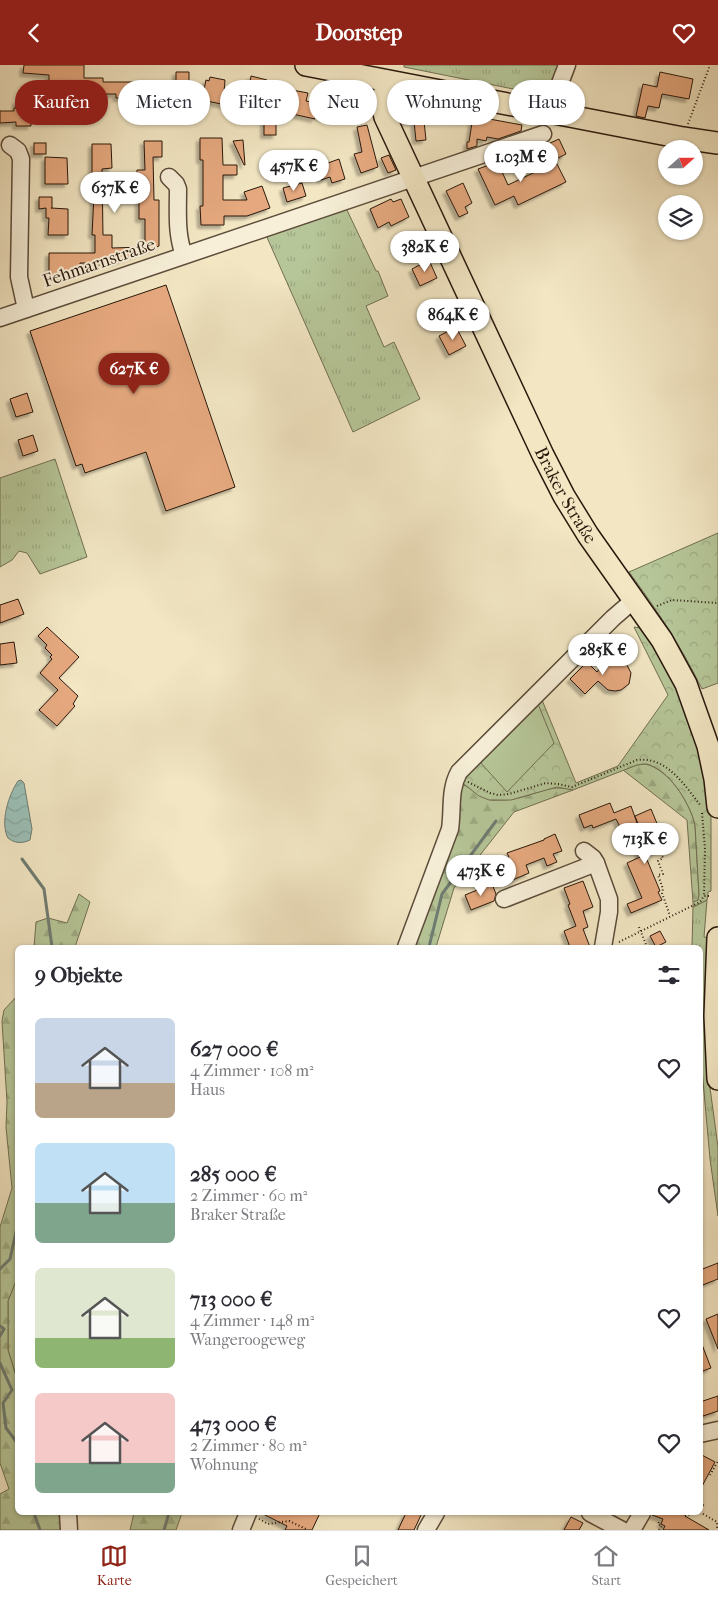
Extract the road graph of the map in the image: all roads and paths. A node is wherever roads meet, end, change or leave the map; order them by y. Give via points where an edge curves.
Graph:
1 (306, 65) edge
2 (567, 65) edge
3 (710, 65) edge
4 (561, 80) edge
5 (387, 81) edge
6 (387, 85) edge
7 (585, 119) edge
8 (387, 120) edge
9 (390, 125) edge
10 (543, 134) dead end
11 (683, 138) junction
12 (718, 143) edge
13 (10, 145) dead end
14 (169, 177) dead end
15 (414, 177) junction
16 (184, 255) junction
17 (26, 309) junction
18 (0, 318) edge
19 (718, 603) edge
20 (639, 605) junction
21 (454, 781) junction
22 (707, 805) edge
23 (641, 834) dead end
24 (584, 851) dead end
25 (596, 863) junction
26 (704, 896) junction
27 (710, 896) dead end
28 (504, 899) dead end
29 (670, 916) junction
30 (639, 927) dead end
31 (641, 931) junction
32 (718, 938) edge
33 (407, 945) edge
34 (610, 945) edge
35 (646, 945) edge
36 (717, 1016) edge
37 (718, 1079) edge
38 (718, 1430) edge
39 (703, 1433) edge
40 (718, 1461) edge
41 (710, 1475) dead end
42 (703, 1513) edge
43 (68, 1515) edge
44 (247, 1515) edge
45 (252, 1515) edge
46 (435, 1515) edge
47 (594, 1515) edge
48 (641, 1515) edge
49 (688, 1515) edge
50 (685, 1516) dead end
51 (660, 1520) dead end
52 (69, 1530) edge
53 (241, 1530) edge
54 (308, 1530) edge
55 (426, 1530) edge
56 (622, 1530) edge
57 (632, 1530) edge
58 (660, 1530) edge
59 (717, 1530) edge

1 - 5 main road
2 - 4 street
3 - 11 path
6 - 8 main road, Braker Straße via 383,99
7 - 11 main road
9 - 15 main road, Braker Straße
10 - 15 street
11 - 12 main road
13 - 17 street, Fehmarnstraße via 18,151 21,159 19,277
14 - 16 street, Fehmarnstraße via 178,189 178,233
15 - 16 street, Fehmarnstraße
15 - 20 main road, Braker Straße via 553,474 588,535
16 - 17 street, Fehmarnstraße
17 - 18 street, Fehmarnstraße
19 - 20 path via 672,600
20 - 21 street via 613,618 467,762
20 - 22 main road, Braker Straße via 674,660 697,711 715,779
21 - 22 path via 467,782 490,793 509,795 546,783 576,786 642,759 668,768
21 - 33 street via 450,829
22 - 26 path
23 - 29 path via 655,828 664,850 660,851 663,859 658,861 662,873 658,875
24 - 25 street
25 - 28 street
25 - 34 street via 609,899
26 - 27 path
26 - 29 path via 700,902
29 - 31 path
30 - 31 path
31 - 34 path
31 - 35 path
32 - 36 main road
36 - 37 main road
38 - 39 street
40 - 41 path
42 - 59 path via 717,1521
43 - 52 street
44 - 53 street
45 - 54 path via 268,1524 289,1521
46 - 55 street
47 - 56 street
48 - 57 street
49 - 50 path
51 - 58 path

